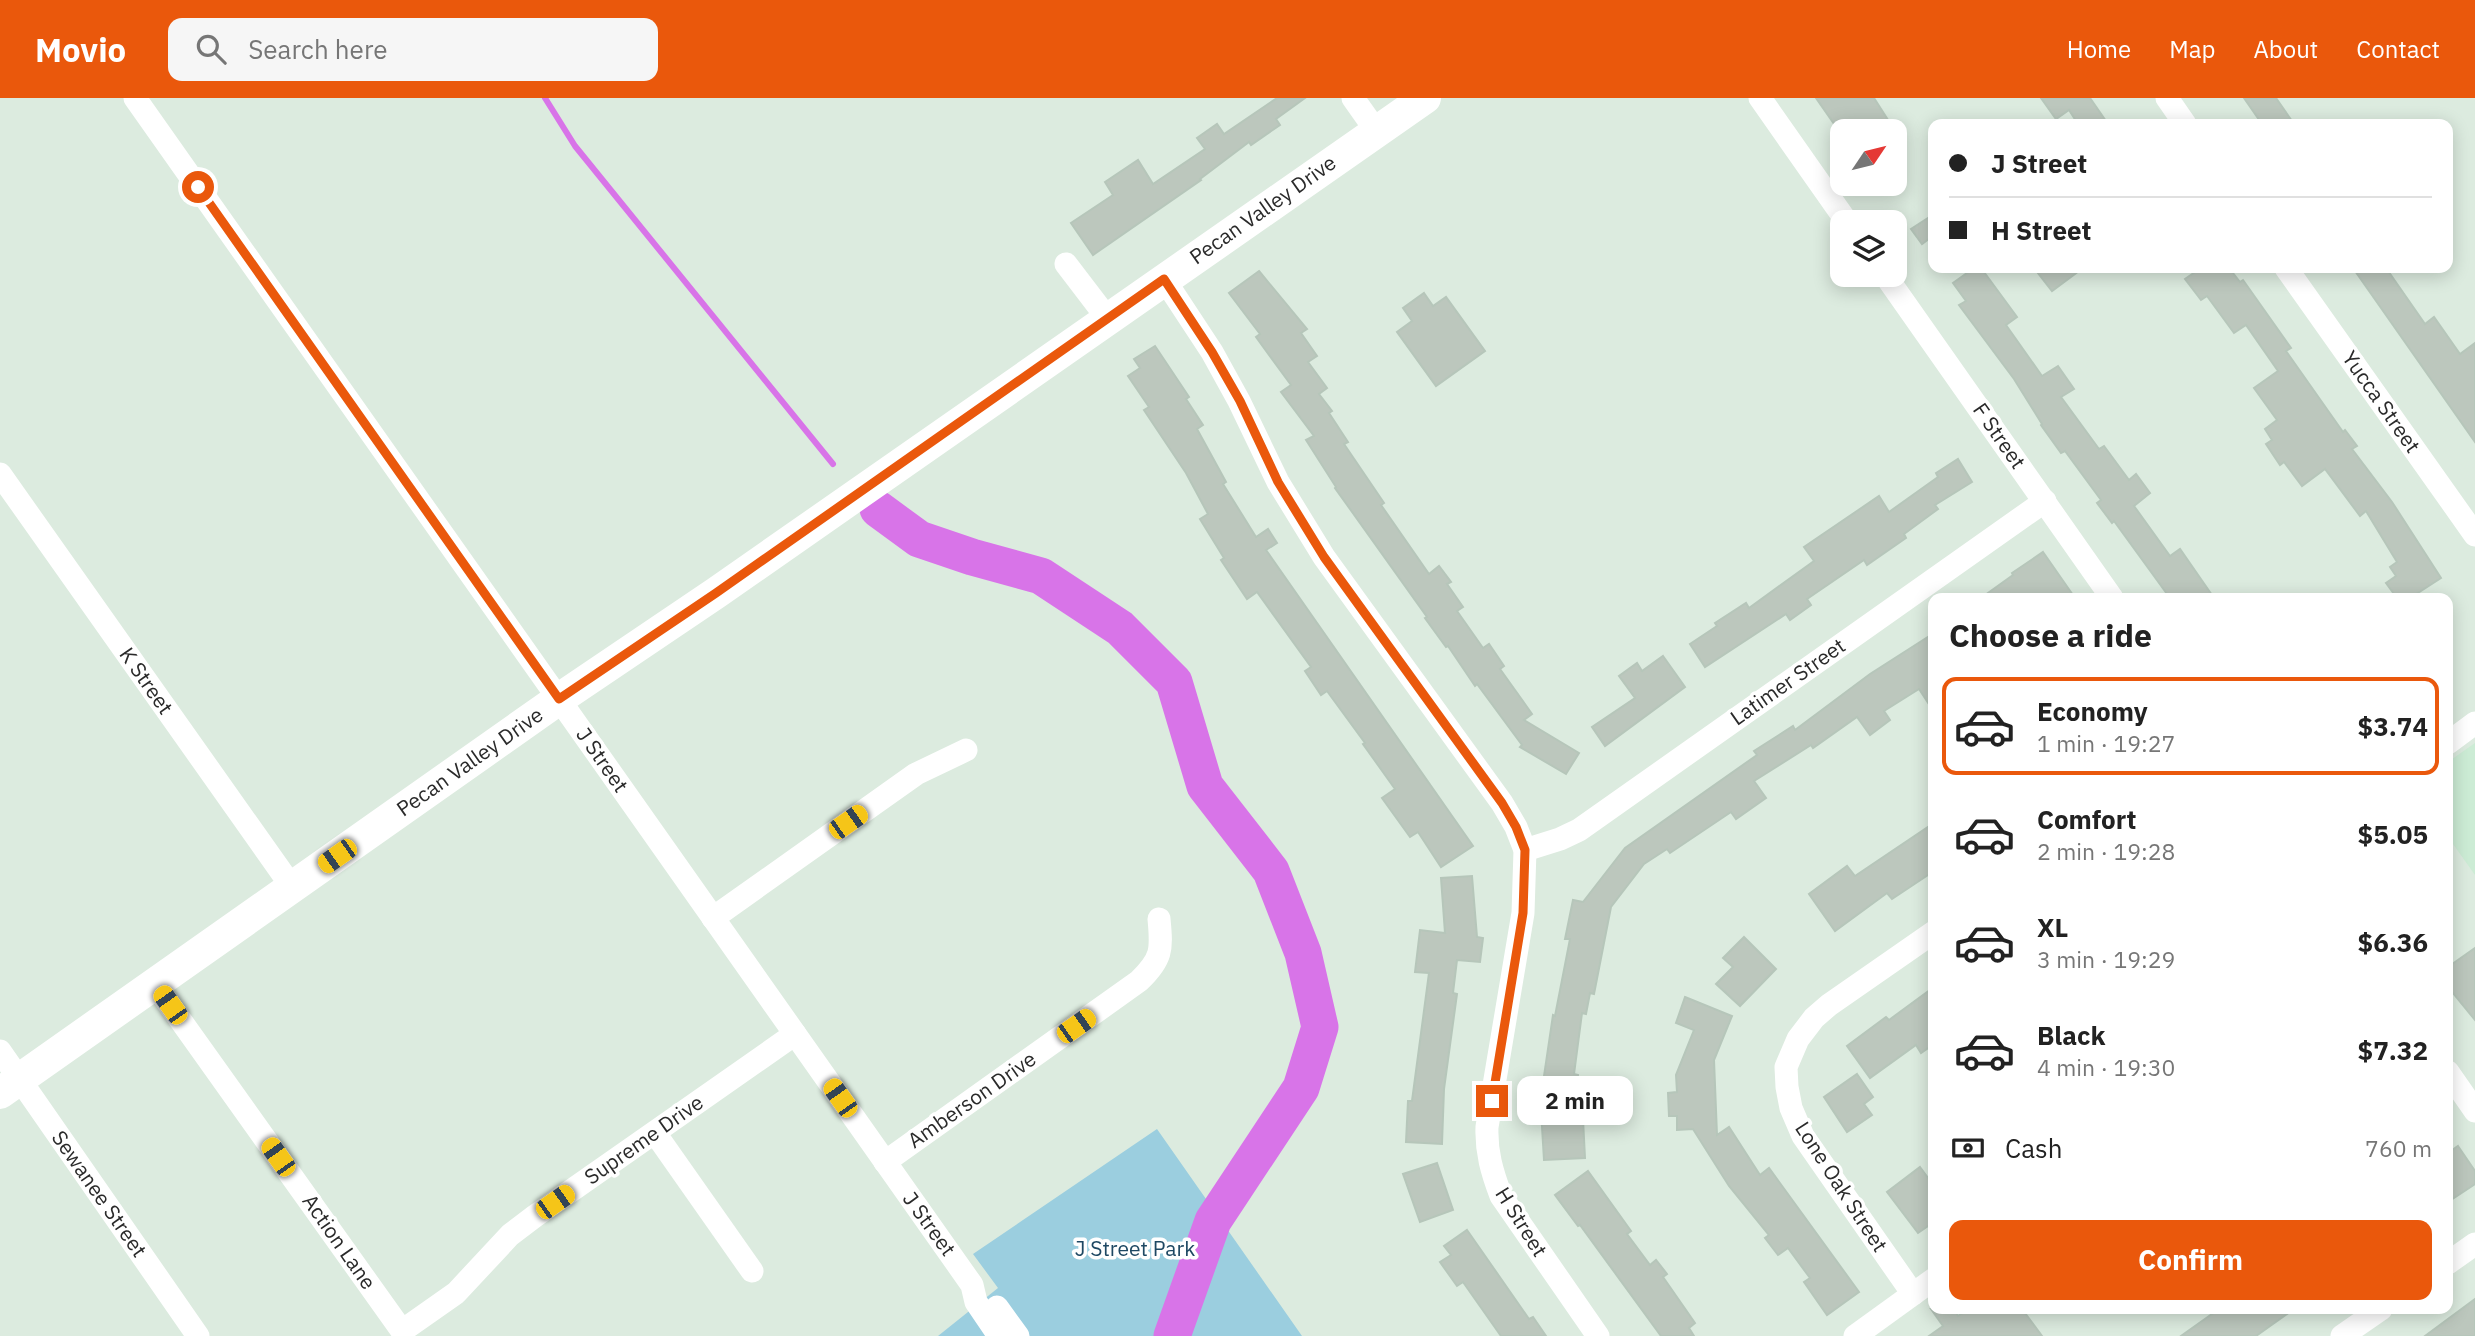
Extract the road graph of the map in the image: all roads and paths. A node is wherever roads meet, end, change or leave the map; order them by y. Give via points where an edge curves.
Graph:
1 (135, 98) edge
2 (1353, 98) edge
3 (1425, 98) edge
4 (1760, 98) edge
5 (2167, 98) edge
6 (2182, 119) edge
7 (1377, 132) junction
8 (1839, 210) edge
9 (1066, 264) dead end
10 (2290, 273) edge
11 (1164, 279) junction
12 (1893, 287) edge
13 (1108, 319) junction
14 (0, 474) edge
15 (2045, 501) junction
16 (2475, 536) edge
17 (2109, 593) edge
18 (559, 699) junction
19 (2475, 723) edge
20 (2453, 739) edge
21 (966, 750) dead end
22 (1525, 850) junction
23 (292, 887) junction
24 (713, 918) junction
25 (1159, 919) dead end
26 (1928, 936) edge
27 (155, 983) junction
28 (795, 1034) junction
29 (0, 1051) edge
30 (2453, 1079) edge
31 (10, 1086) edge
32 (2475, 1111) edge
33 (655, 1132) junction
34 (885, 1162) junction
35 (2475, 1244) edge
36 (2453, 1259) edge
37 (752, 1271) dead end
38 (1928, 1283) edge
39 (972, 1285) junction
40 (1913, 1294) junction
41 (2374, 1314) edge
42 (402, 1331) joint
43 (198, 1336) edge
44 (999, 1336) edge
45 (1018, 1336) edge
46 (1598, 1336) edge
47 (1855, 1336) edge
48 (2342, 1336) edge

1 - 18 street, J Street
2 - 7 street
3 - 7 main road, Pecan Valley Drive
4 - 8 street
5 - 6 street
7 - 11 main road, Pecan Valley Drive
9 - 13 street
10 - 16 street, Yucca Street
11 - 13 main road, Pecan Valley Drive
11 - 22 street, H Street via 1212,352 1278,482 1324,557 1502,803
12 - 15 street, F Street
13 - 18 main road, Pecan Valley Drive
14 - 23 street, K Street
15 - 17 street, F Street
15 - 22 street, Latimer Street via 1578,830
18 - 23 main road, Pecan Valley Drive
18 - 24 street, J Street
19 - 20 street
21 - 24 street via 916,774
22 - 46 street, H Street via 1523,913 1486,1147 1501,1196
23 - 27 main road, Pecan Valley Drive
24 - 28 street, J Street
25 - 34 street, Amberson Drive via 1162,942 1156,966
26 - 40 street, Lone Oak Street via 1814,1018 1786,1067 1798,1126
27 - 31 main road, Pecan Valley Drive
27 - 42 street, Action Lane
28 - 33 street, Supreme Drive
28 - 34 street, J Street
29 - 31 street, Sewanee Street
30 - 32 street
31 - 43 street, Sewanee Street
33 - 37 street
33 - 42 street, Supreme Drive via 510,1235 456,1293
34 - 39 street, J Street
35 - 36 street
38 - 40 street
39 - 44 street, J Street via 976,1302
39 - 45 street, J Street via 985,1291
40 - 47 street
41 - 48 street

